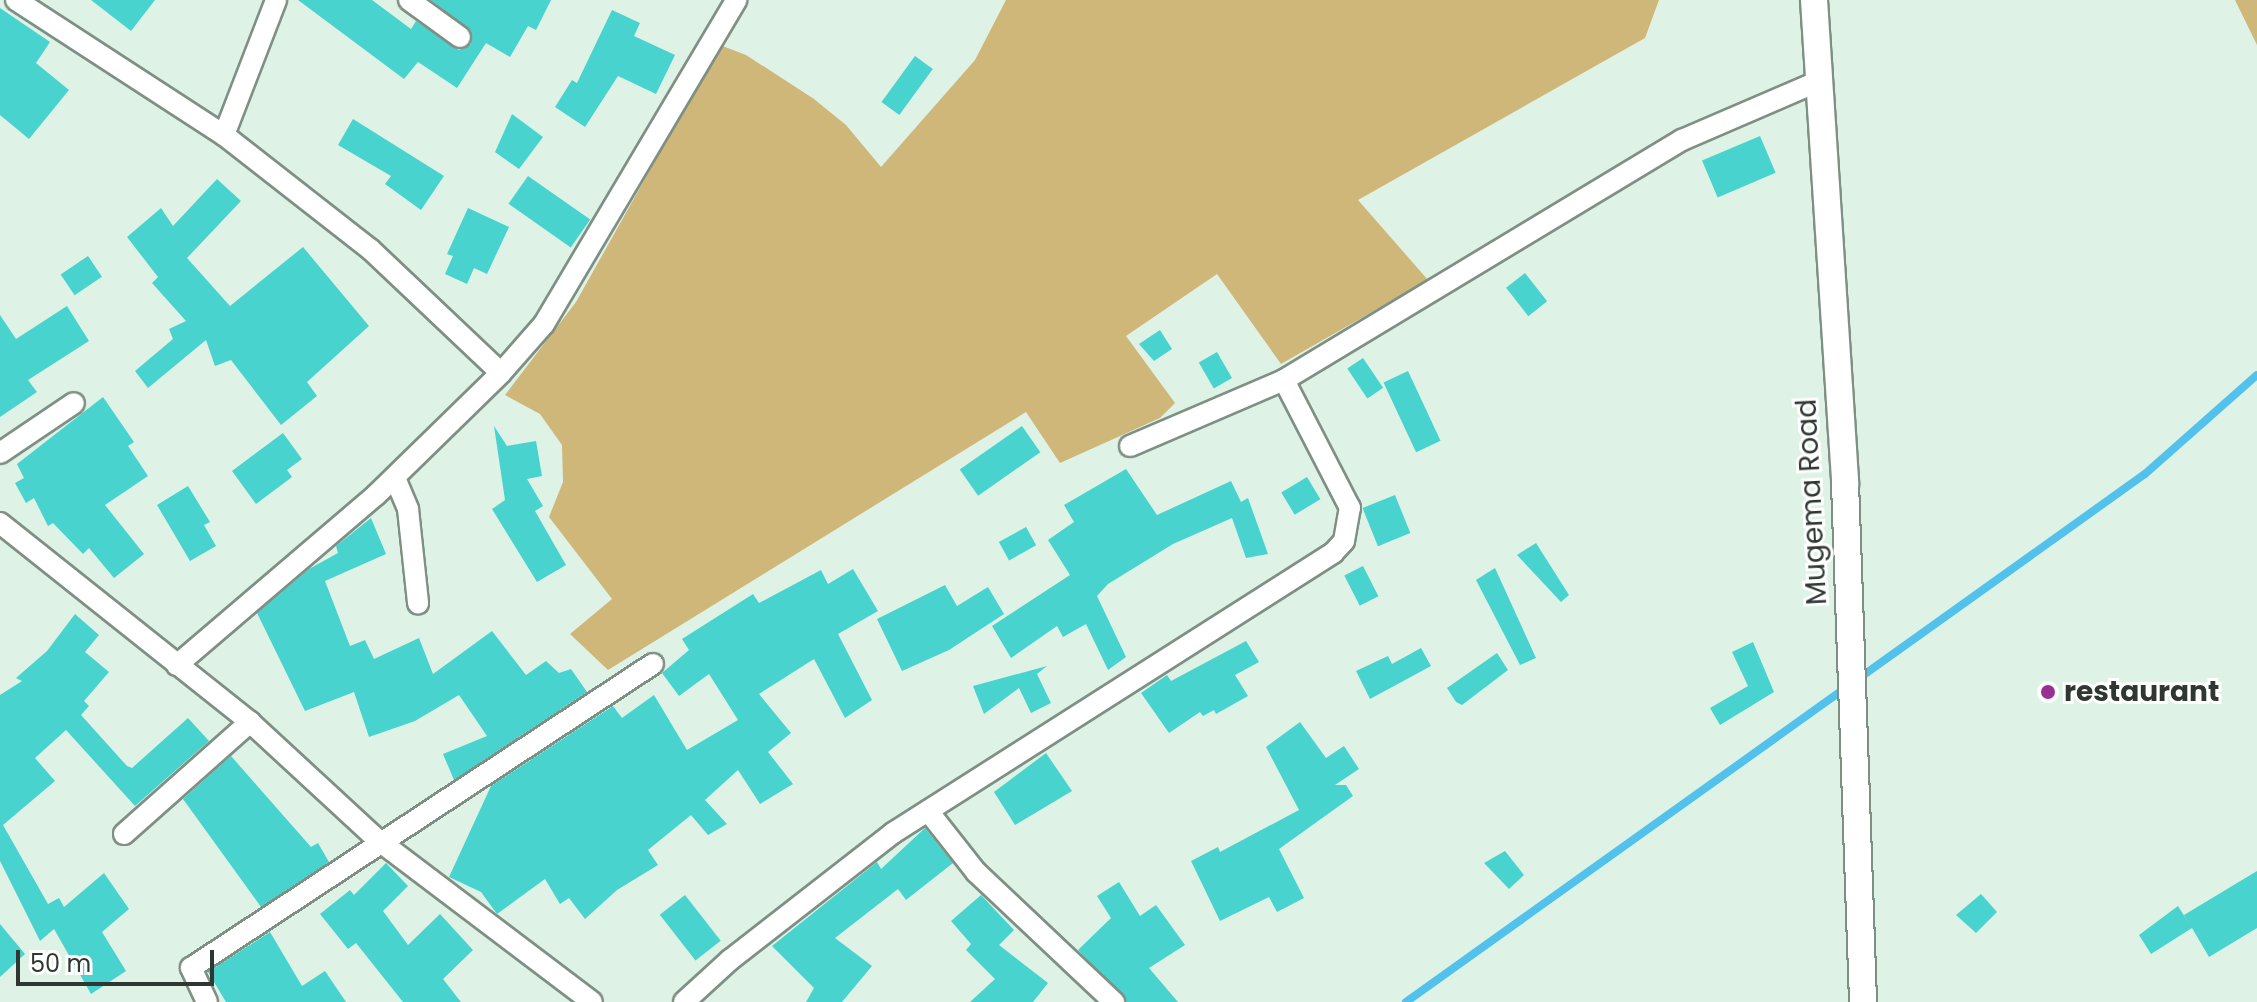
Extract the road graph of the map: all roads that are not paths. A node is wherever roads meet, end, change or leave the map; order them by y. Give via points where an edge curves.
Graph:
1 (16, 0) edge
2 (276, 0) edge
3 (409, 0) edge
4 (736, 0) edge
5 (1814, 0) edge
6 (460, 37) dead end
7 (1819, 81) junction
8 (224, 135) junction
9 (501, 373) junction
10 (1284, 380) junction
11 (74, 403) dead end
12 (1130, 446) dead end
13 (0, 453) edge
14 (395, 478) junction
15 (0, 523) edge
16 (418, 603) dead end
17 (653, 664) dead end
18 (177, 665) junction
19 (250, 722) junction
20 (928, 811) junction
21 (124, 834) dead end
22 (378, 840) junction
23 (207, 1002) edge
24 (592, 1002) edge
25 (684, 1002) edge
26 (1114, 1002) edge
27 (1863, 1002) edge

1 - 8 street
2 - 8 street
3 - 6 street
4 - 9 street via 544,324
5 - 7 street, Mugema Road
7 - 10 street via 1682,140
7 - 27 street, Mugema Road via 1851,660
8 - 9 street via 370,249
9 - 14 street
10 - 12 street
10 - 20 street via 1350,508 1344,541 1333,553
11 - 13 street
14 - 16 street via 408,509
14 - 18 street
15 - 18 street
17 - 22 street
18 - 19 street
19 - 21 street
19 - 22 street
20 - 25 street via 730,960
20 - 26 street via 976,872
22 - 23 street via 191,968
22 - 24 street

